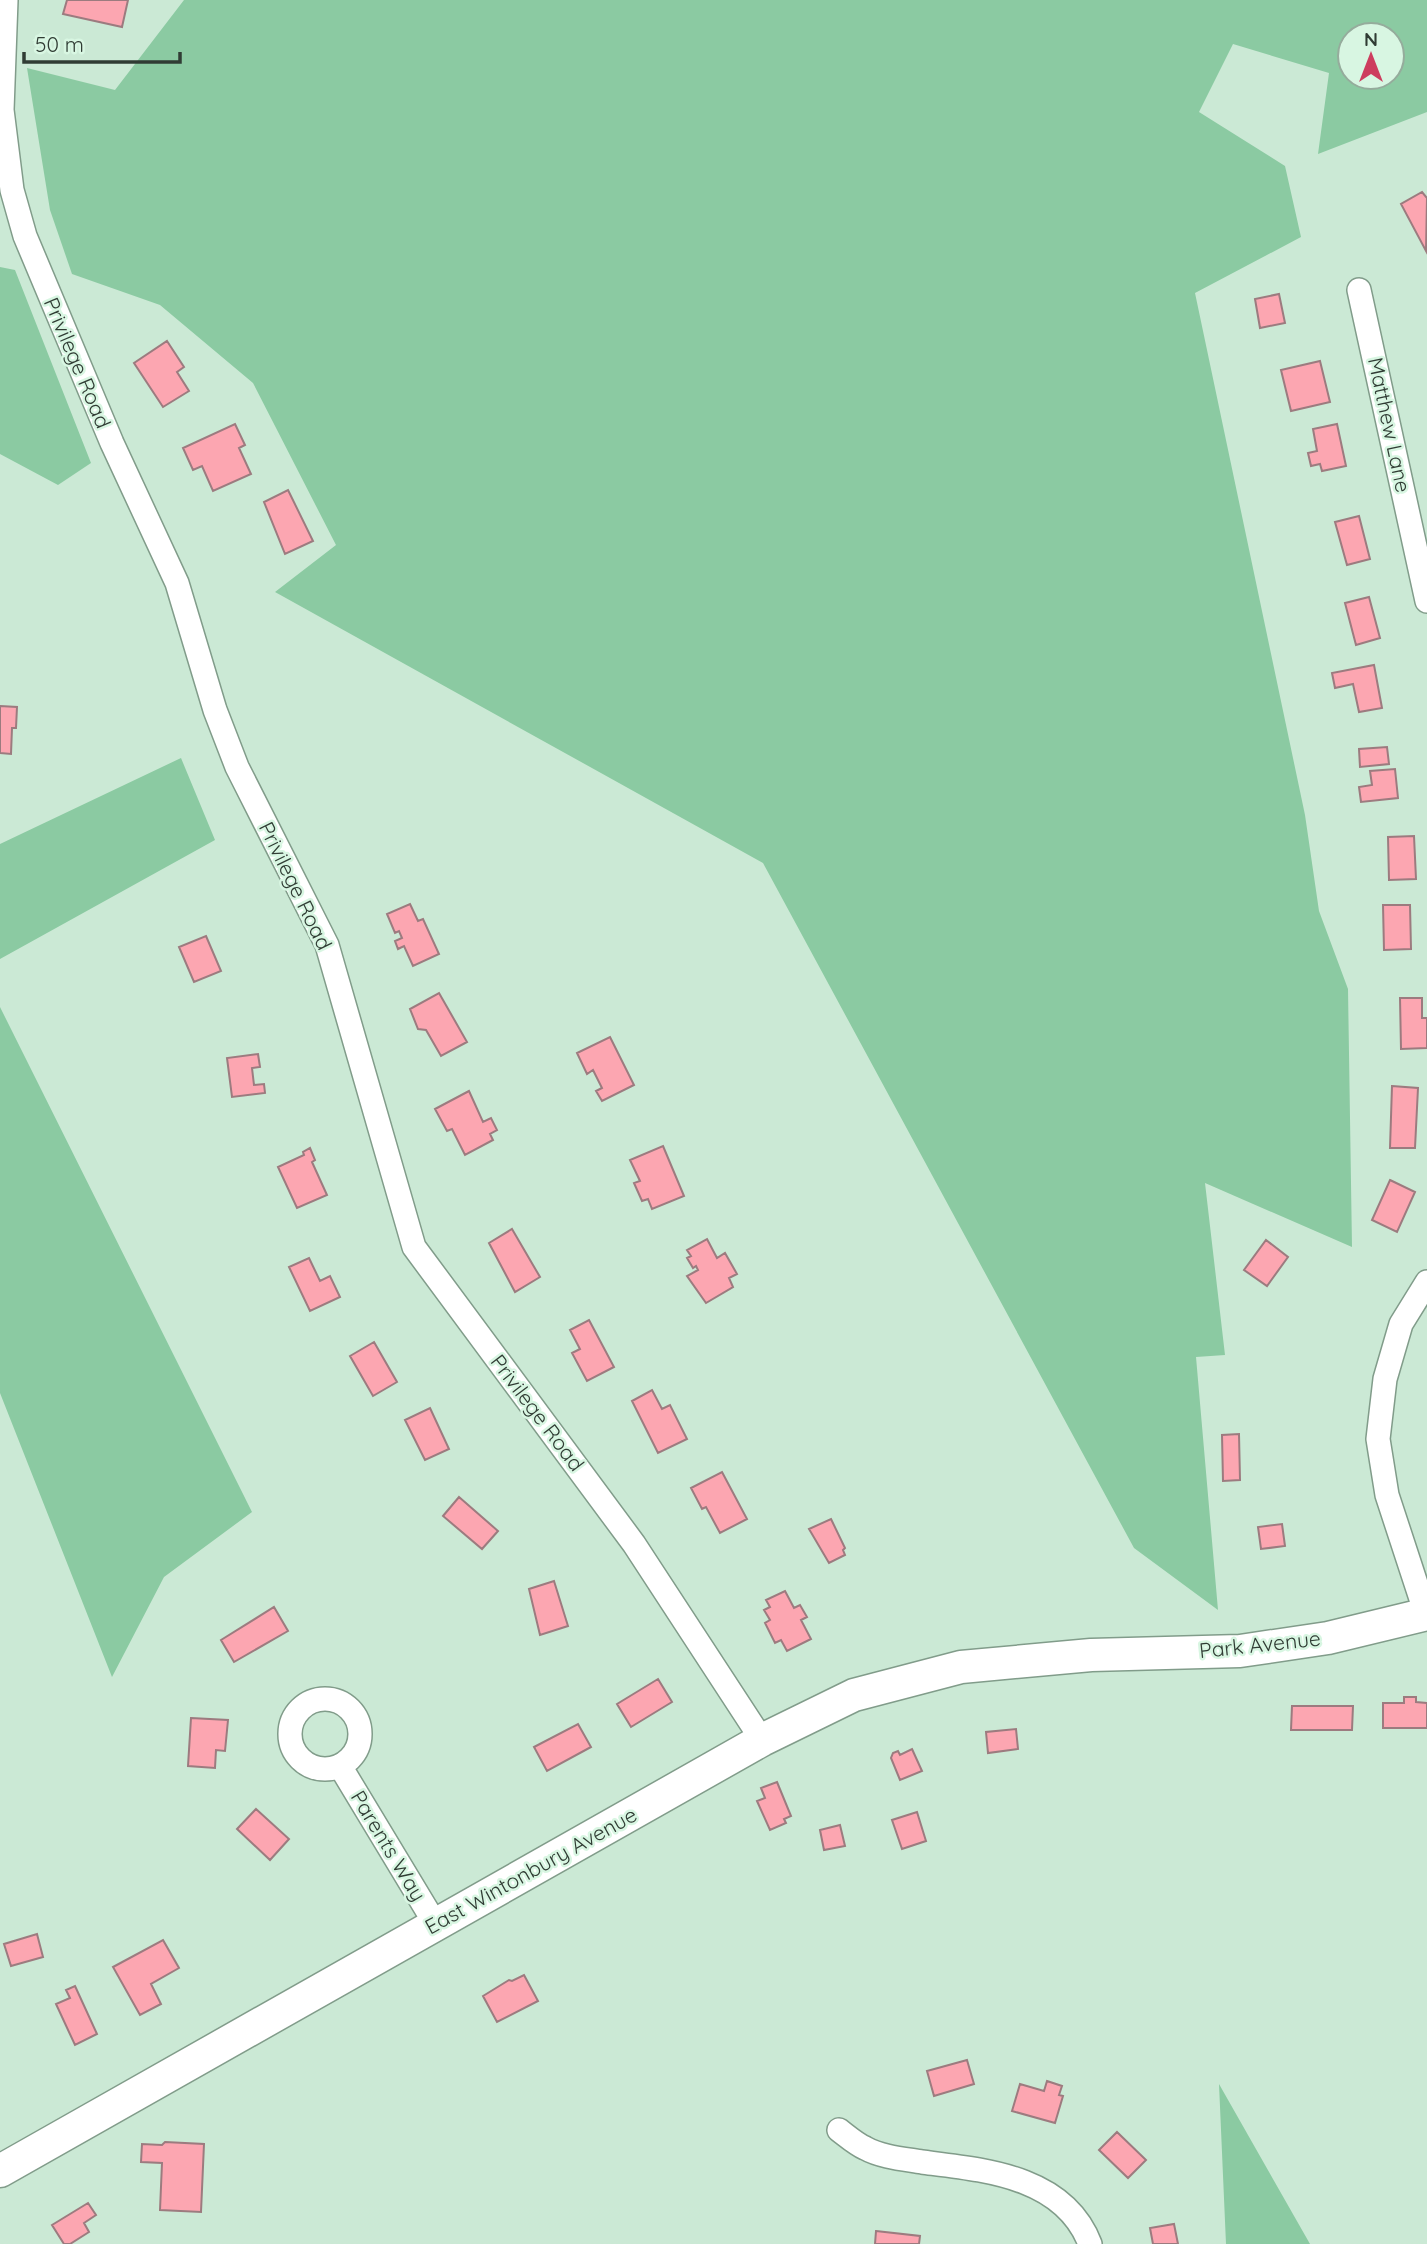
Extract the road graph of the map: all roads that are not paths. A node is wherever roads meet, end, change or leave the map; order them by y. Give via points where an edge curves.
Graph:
1 (6, 0) edge
2 (1359, 290) dead end
3 (1427, 601) edge
4 (1427, 1282) edge
5 (1427, 1614) edge
6 (1091, 1655) joint
7 (762, 1740) junction
8 (340, 1766) dead end
9 (436, 1925) junction
10 (839, 2130) dead end
11 (0, 2171) edge
12 (1090, 2244) edge

1 - 7 street, Privilege Road via 2,110 12,190 25,236 96,407 177,583 237,767 327,945 414,1247 634,1544
2 - 3 street, Matthew Lane
4 - 5 street via 1401,1324 1385,1379 1378,1439 1387,1495
5 - 6 main road, Park Avenue via 1328,1638 1240,1651
6 - 7 main road, East Wintonbury Avenue via 961,1667 854,1695
7 - 9 main road, East Wintonbury Avenue
8 - 9 street, Parents Way
9 - 11 main road, East Wintonbury Avenue
10 - 12 street via 866,2149 1029,2183 1061,2202 1083,2226

